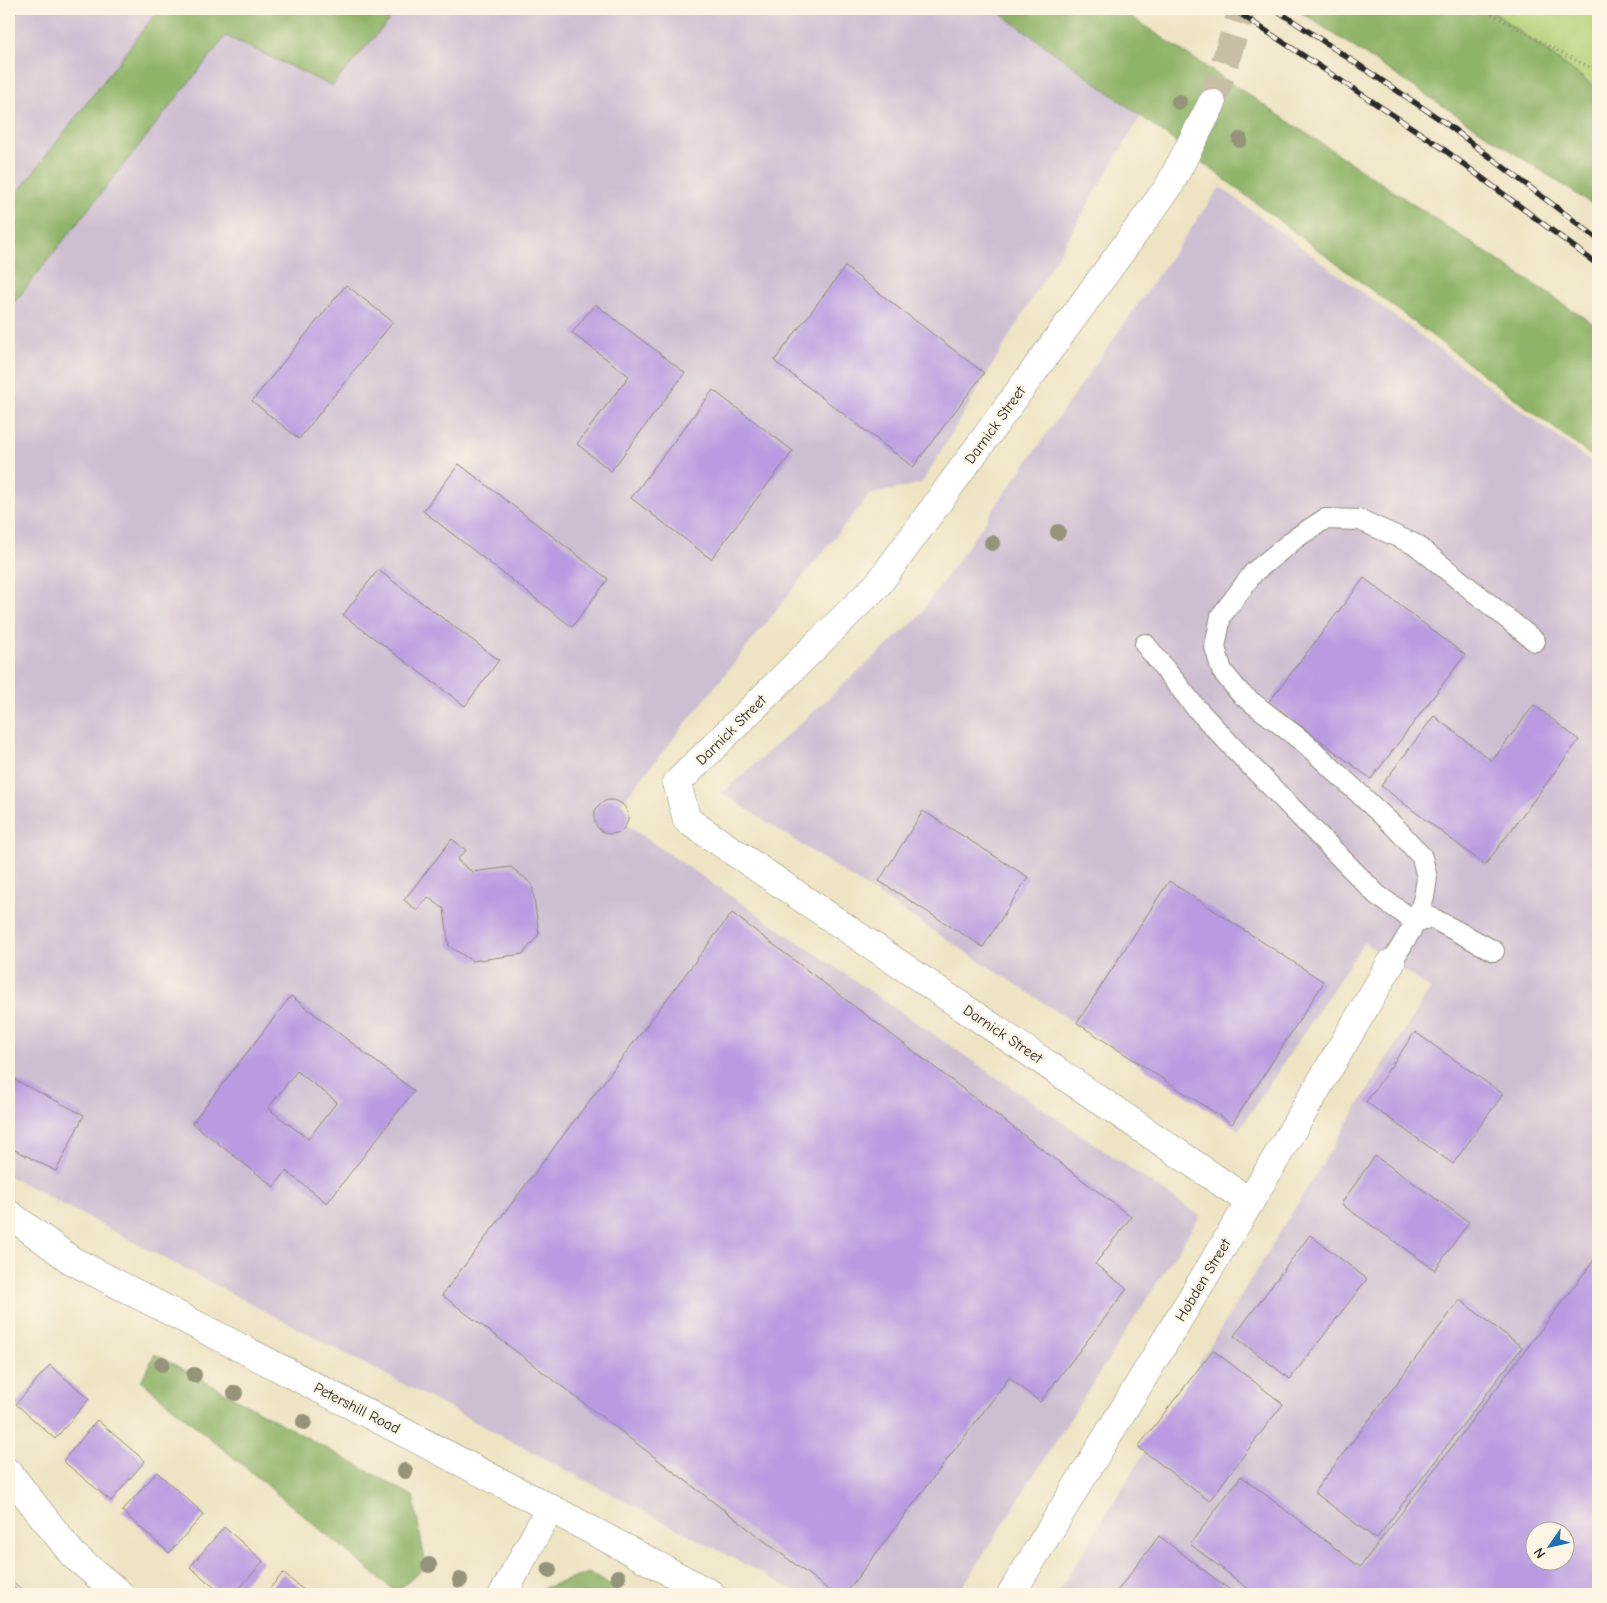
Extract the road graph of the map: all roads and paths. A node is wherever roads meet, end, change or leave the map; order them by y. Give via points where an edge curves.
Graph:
1 (1483, 9) edge
2 (1598, 71) edge
3 (1212, 103) tunnel mouth
4 (1535, 641) dead end
5 (1145, 644) dead end
6 (1416, 922) junction
7 (1494, 951) dead end
8 (1391, 963) joint
9 (1250, 1202) junction
10 (9, 1214) edge
11 (9, 1473) edge
12 (550, 1508) junction
13 (120, 1594) edge
14 (503, 1594) edge
15 (710, 1594) edge
16 (1011, 1594) edge

1 - 2 path
3 - 9 street, Darnick Street via 1170,186 879,583 677,783 687,820
4 - 6 lane via 1416,545 1360,520 1325,519 1296,538 1254,572 1221,616 1215,647 1222,671 1241,694 1306,744 1398,829 1422,857 1427,878
5 - 6 lane via 1196,708 1243,758 1377,894
6 - 7 lane via 1432,918
6 - 8 lane
8 - 9 street, Hobden Street
9 - 16 street, Hobden Street
10 - 12 street, Petershill Road via 72,1260
11 - 13 street via 74,1555
12 - 14 street
12 - 15 street, Petershill Road

